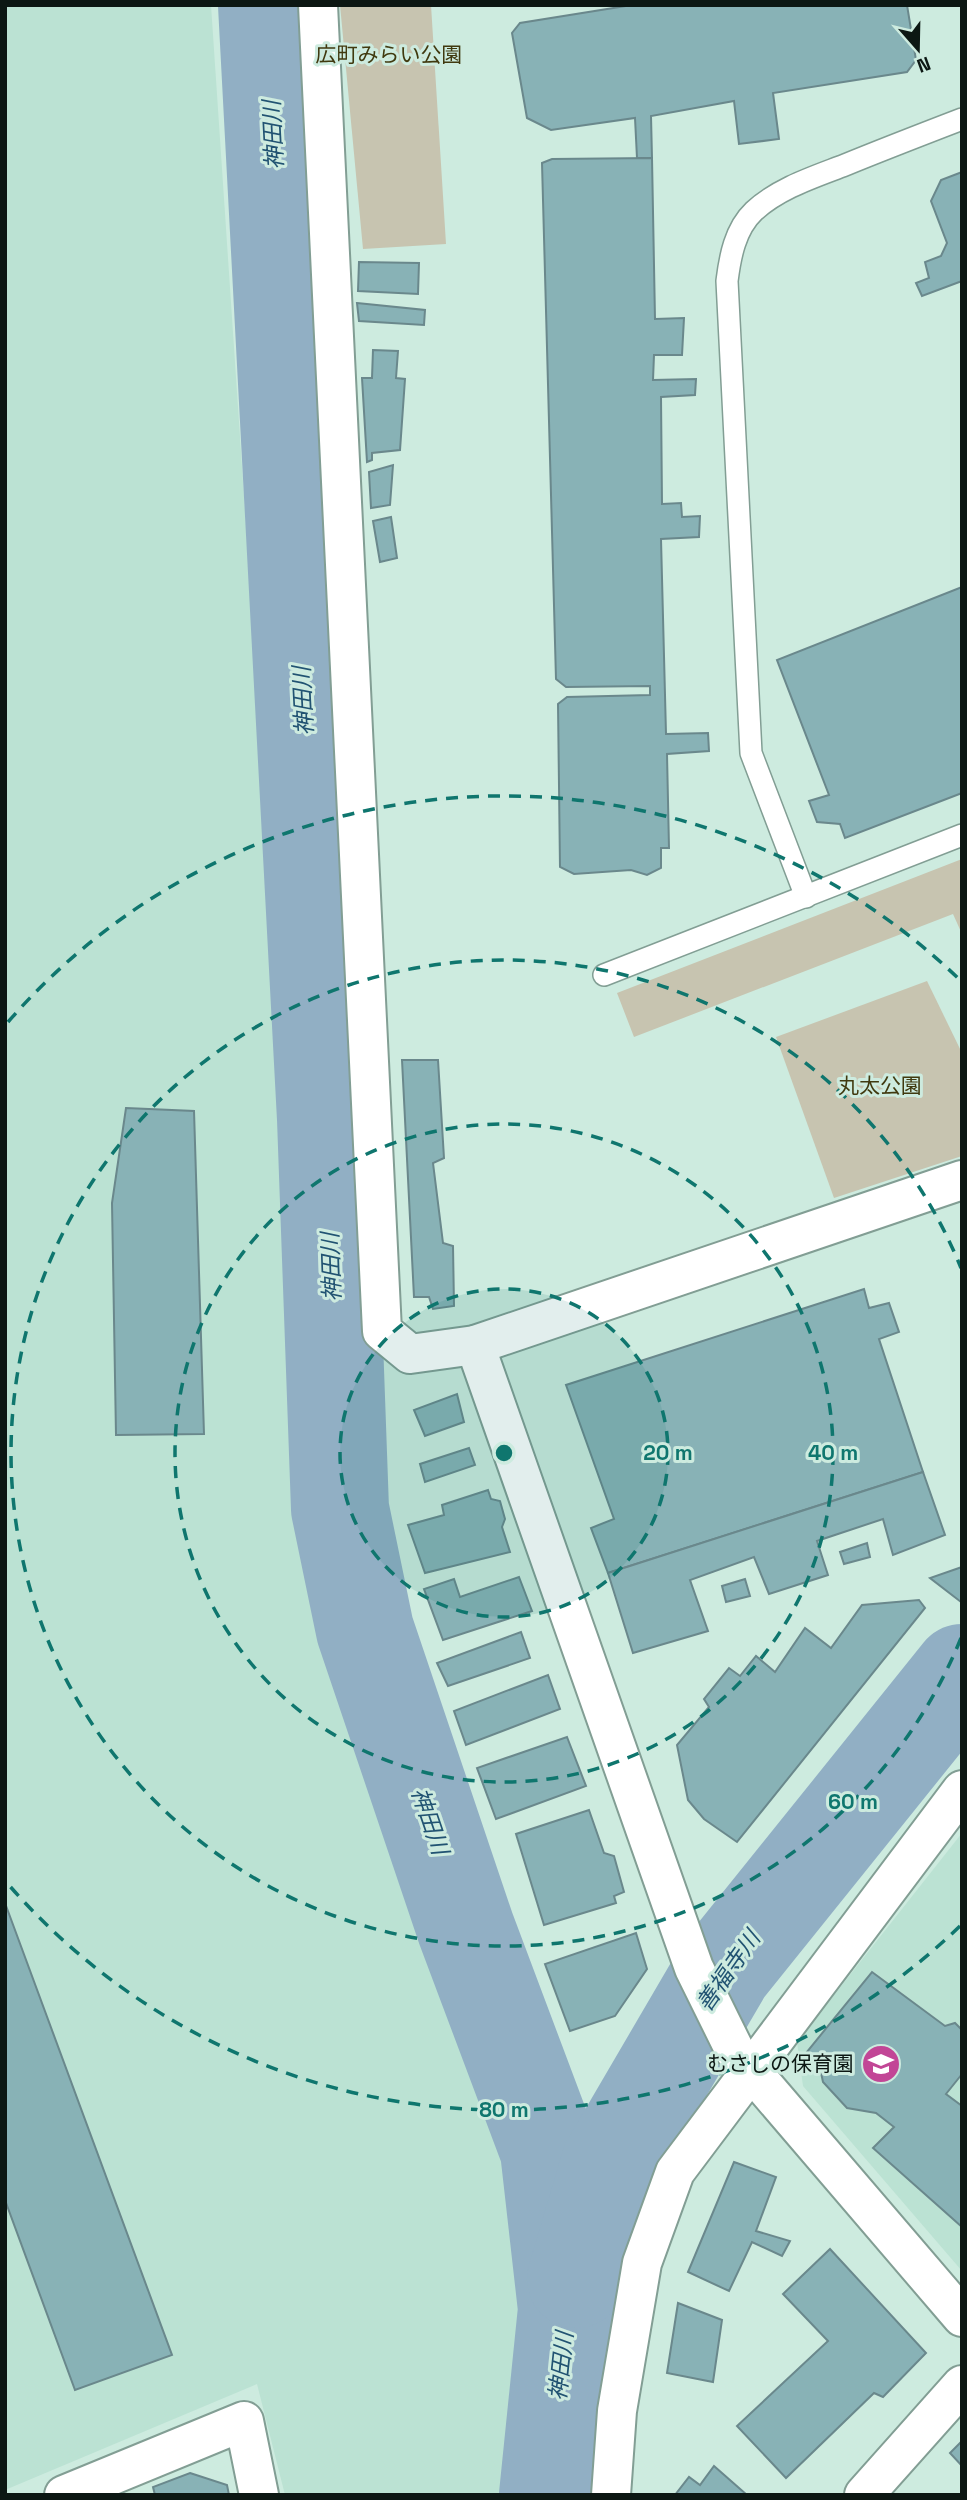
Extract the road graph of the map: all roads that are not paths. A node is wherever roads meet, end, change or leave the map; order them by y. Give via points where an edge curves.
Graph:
1 (318, 5) edge
2 (962, 119) edge
3 (962, 835) edge
4 (806, 897) junction
5 (604, 975) dead end
6 (962, 1180) edge
7 (475, 1345) junction
8 (962, 1790) edge
9 (743, 2061) junction
10 (962, 2317) edge
11 (962, 2385) edge
12 (64, 2495) edge
13 (259, 2495) edge
14 (611, 2495) edge
15 (864, 2495) edge

1 - 7 street via 382,1331 410,1354
2 - 4 lane via 772,198 752,213 730,257 727,281 751,752
3 - 4 lane
4 - 5 lane
6 - 7 street
7 - 9 street via 694,1968
8 - 9 street
9 - 10 street
9 - 14 street via 675,2172 642,2263 617,2411
11 - 15 street
12 - 13 street via 244,2421

